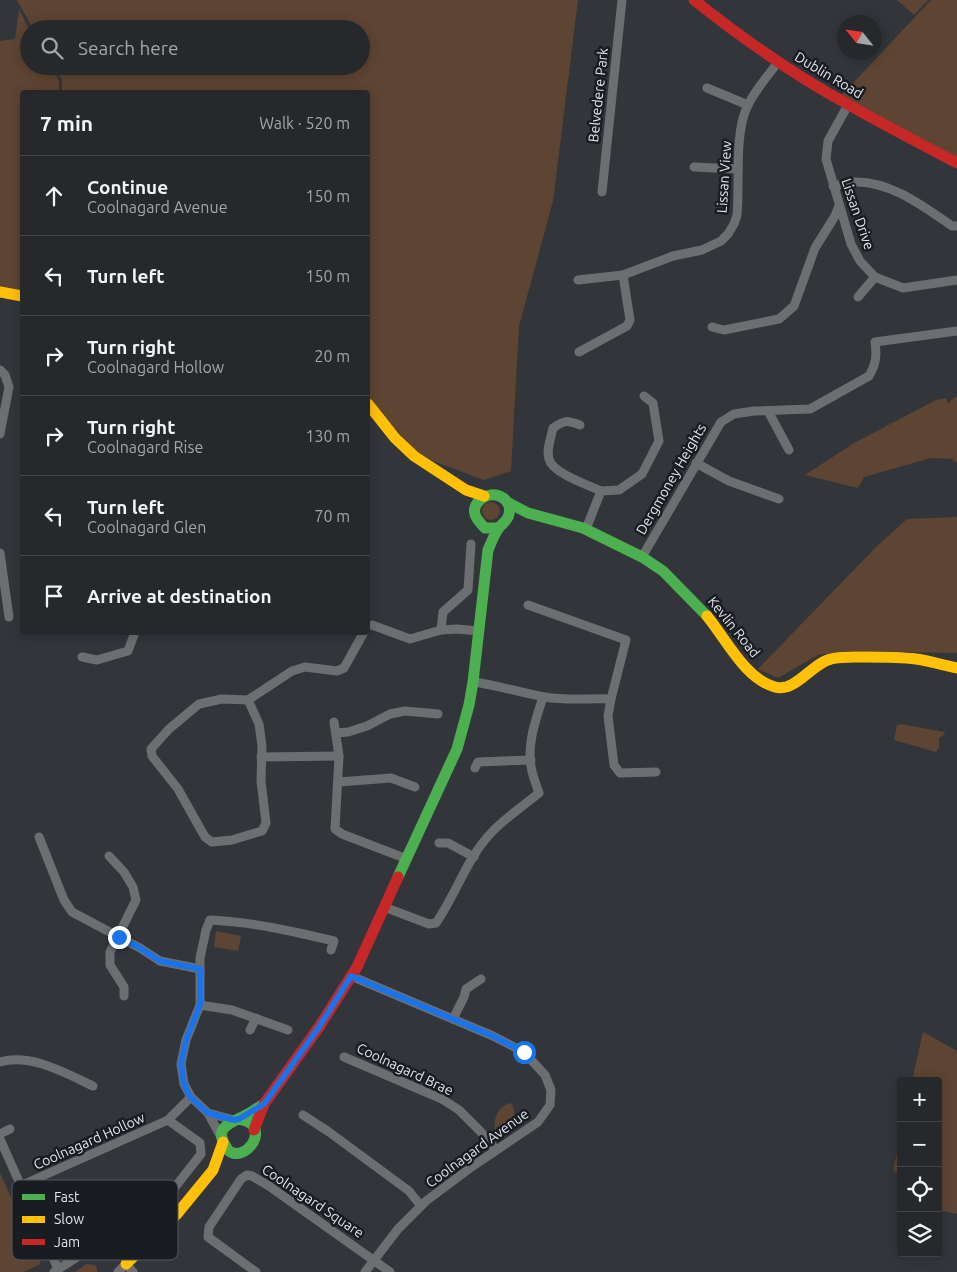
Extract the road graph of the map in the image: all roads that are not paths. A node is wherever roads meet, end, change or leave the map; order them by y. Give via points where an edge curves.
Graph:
1 (622, 0) edge
2 (694, 0) edge
3 (778, 62) junction
4 (707, 88) dead end
5 (848, 104) junction
6 (748, 105) junction
7 (957, 163) edge
8 (694, 167) dead end
9 (738, 169) junction
10 (833, 186) junction
11 (602, 192) dead end
12 (839, 206) junction
13 (957, 226) edge
14 (623, 276) junction
15 (875, 277) junction
16 (578, 280) dead end
17 (957, 280) edge
18 (0, 292) edge
19 (20, 296) edge
20 (858, 297) dead end
21 (712, 327) dead end
22 (957, 331) edge
23 (579, 352) dead end
24 (0, 370) edge
25 (644, 396) dead end
26 (370, 406) edge
27 (768, 411) junction
28 (580, 425) dead end
29 (0, 434) edge
30 (789, 450) dead end
31 (696, 463) junction
32 (462, 489) junction
33 (601, 491) junction
34 (484, 496) junction
35 (779, 499) dead end
36 (507, 502) junction
37 (474, 510) junction
38 (528, 513) junction
39 (509, 516) junction
40 (482, 526) junction
41 (499, 528) junction
42 (586, 529) junction
43 (471, 544) dead end
44 (488, 550) junction
45 (0, 553) edge
46 (642, 557) junction
47 (1, 571) edge
48 (528, 605) dead end
49 (9, 617) dead end
50 (370, 626) edge
51 (440, 630) junction
52 (479, 631) junction
53 (134, 635) edge
54 (362, 635) edge
55 (82, 657) dead end
56 (957, 668) edge
57 (473, 682) junction
58 (543, 697) junction
59 (611, 699) junction
60 (248, 700) junction
61 (438, 714) dead end
62 (334, 722) dead end
63 (336, 733) junction
64 (339, 756) junction
65 (261, 757) junction
66 (531, 760) junction
67 (476, 768) dead end
68 (656, 772) dead end
69 (338, 782) junction
70 (415, 787) dead end
71 (39, 837) dead end
72 (439, 843) dead end
73 (109, 856) dead end
74 (474, 857) junction
75 (406, 859) junction
76 (384, 907) junction
77 (119, 937) junction
78 (331, 950) dead end
79 (200, 969) junction
80 (351, 976) junction
81 (481, 979) dead end
82 (124, 996) dead end
83 (200, 1005) junction
84 (256, 1018) junction
85 (453, 1018) junction
86 (250, 1030) dead end
87 (288, 1030) dead end
88 (344, 1057) dead end
89 (0, 1062) edge
90 (93, 1086) dead end
91 (190, 1097) junction
92 (264, 1104) junction
93 (208, 1113) junction
94 (303, 1115) dead end
95 (236, 1119) junction
96 (168, 1120) junction
97 (10, 1129) dead end
98 (254, 1130) junction
99 (0, 1134) edge
100 (0, 1139) edge
101 (222, 1140) junction
102 (496, 1150) junction
103 (241, 1153) junction
104 (213, 1170) junction
105 (17, 1180) edge
106 (33, 1180) edge
107 (178, 1183) edge
108 (421, 1206) junction
109 (178, 1212) edge
110 (73, 1260) edge
111 (374, 1260) junction
112 (56, 1271) edge
113 (256, 1272) edge
114 (365, 1272) edge
115 (390, 1272) edge

1 - 11 street, Belvedere Park
2 - 3 street, Dublin Road
3 - 5 street, Dublin Road
3 - 6 street, Lissan View
4 - 6 street
5 - 7 street, Dublin Road
5 - 10 street, Lissan Drive via 828,140 826,159
6 - 9 street, Lissan View via 744,114
8 - 9 street
9 - 14 street, Lissan View via 734,224 721,241
10 - 12 street, Lissan Drive
10 - 13 street via 853,182 895,191
12 - 15 street, Lissan Drive via 851,244
12 - 21 street via 815,248 794,306 780,320 724,330
14 - 16 street, Lissan View
14 - 23 street via 630,320 627,326
15 - 17 street, Lissan Drive via 903,288
15 - 20 street
18 - 19 street
22 - 27 street, Dergmoney Heights via 875,342 877,356 869,376 810,409
24 - 29 street via 9,387
25 - 33 street via 653,403 660,441 642,474 619,490
26 - 32 street via 412,455
27 - 30 street
27 - 31 street, Dergmoney Heights via 734,414 720,422
28 - 33 street via 563,421 553,428 548,459 563,474
31 - 35 street via 729,481
31 - 46 street, Dergmoney Heights
32 - 34 street
32 - 37 street
33 - 42 street
34 - 36 street via 498,495
34 - 37 street
36 - 38 street, Kevlin Road
36 - 39 street
37 - 40 street via 476,520
38 - 39 street, Kevlin Road
38 - 42 street, Kevlin Road
39 - 41 street
40 - 41 street
40 - 44 street
41 - 44 street
42 - 46 street, Kevlin Road
43 - 51 street via 468,590 443,612
44 - 52 street
45 - 47 street
46 - 56 street, Kevlin Road via 663,572 710,618 734,655 755,677 777,689 791,686 829,659 843,657 917,659
47 - 49 street
48 - 59 street via 626,640
50 - 51 street via 410,639
51 - 52 street
52 - 57 street
53 - 55 street via 128,651 97,660
54 - 60 street via 344,668 337,671 305,667 292,671
57 - 58 street
57 - 75 street via 457,749
58 - 59 street via 569,701
58 - 66 street via 533,727
59 - 68 street via 608,716 614,765 620,773
60 - 65 street via 259,724
60 - 65 street via 222,699 199,704 157,742 151,749 152,756 212,842 262,831 266,823
61 - 63 street via 405,711 390,714 367,726
62 - 63 street
63 - 64 street
64 - 65 street
64 - 69 street
66 - 67 street via 478,762
66 - 74 street via 539,793 490,834
69 - 70 street via 391,778
69 - 75 street via 335,829
71 - 77 street via 72,912
72 - 74 street via 448,843
73 - 77 street via 124,872 136,900
74 - 76 street via 436,923 429,924
75 - 76 street
76 - 80 street
77 - 79 street via 160,961
77 - 82 street via 110,952 110,965 124,987
78 - 79 street via 334,941 239,921 210,920
79 - 83 street
80 - 85 street, Coolnagard Avenue
80 - 92 street
81 - 85 street via 466,989
83 - 84 street
83 - 91 street via 186,1040 181,1064
84 - 86 street
84 - 87 street
85 - 102 street, Coolnagard Avenue via 524,1052 538,1065 551,1090 550,1105 538,1122
88 - 102 street, Coolnagard Brae via 442,1099 480,1131
89 - 90 street via 29,1060
91 - 93 street
91 - 96 street, Coolnagard Hollow
92 - 95 street
92 - 98 street
93 - 95 street
93 - 101 street
94 - 108 street via 409,1191
95 - 98 street via 249,1122
95 - 101 street via 225,1126
96 - 106 street, Coolnagard Hollow
96 - 107 street via 200,1142 201,1154
97 - 99 street
98 - 103 street via 254,1143
100 - 105 street
101 - 103 street via 230,1151
101 - 104 street
102 - 108 street, Coolnagard Avenue
103 - 104 street
104 - 109 street
108 - 111 street, Coolnagard Avenue
110 - 112 street
111 - 113 street, Coolnagard Square via 269,1186 247,1175 233,1191 208,1237
111 - 114 street, Coolnagard Avenue
111 - 115 street

